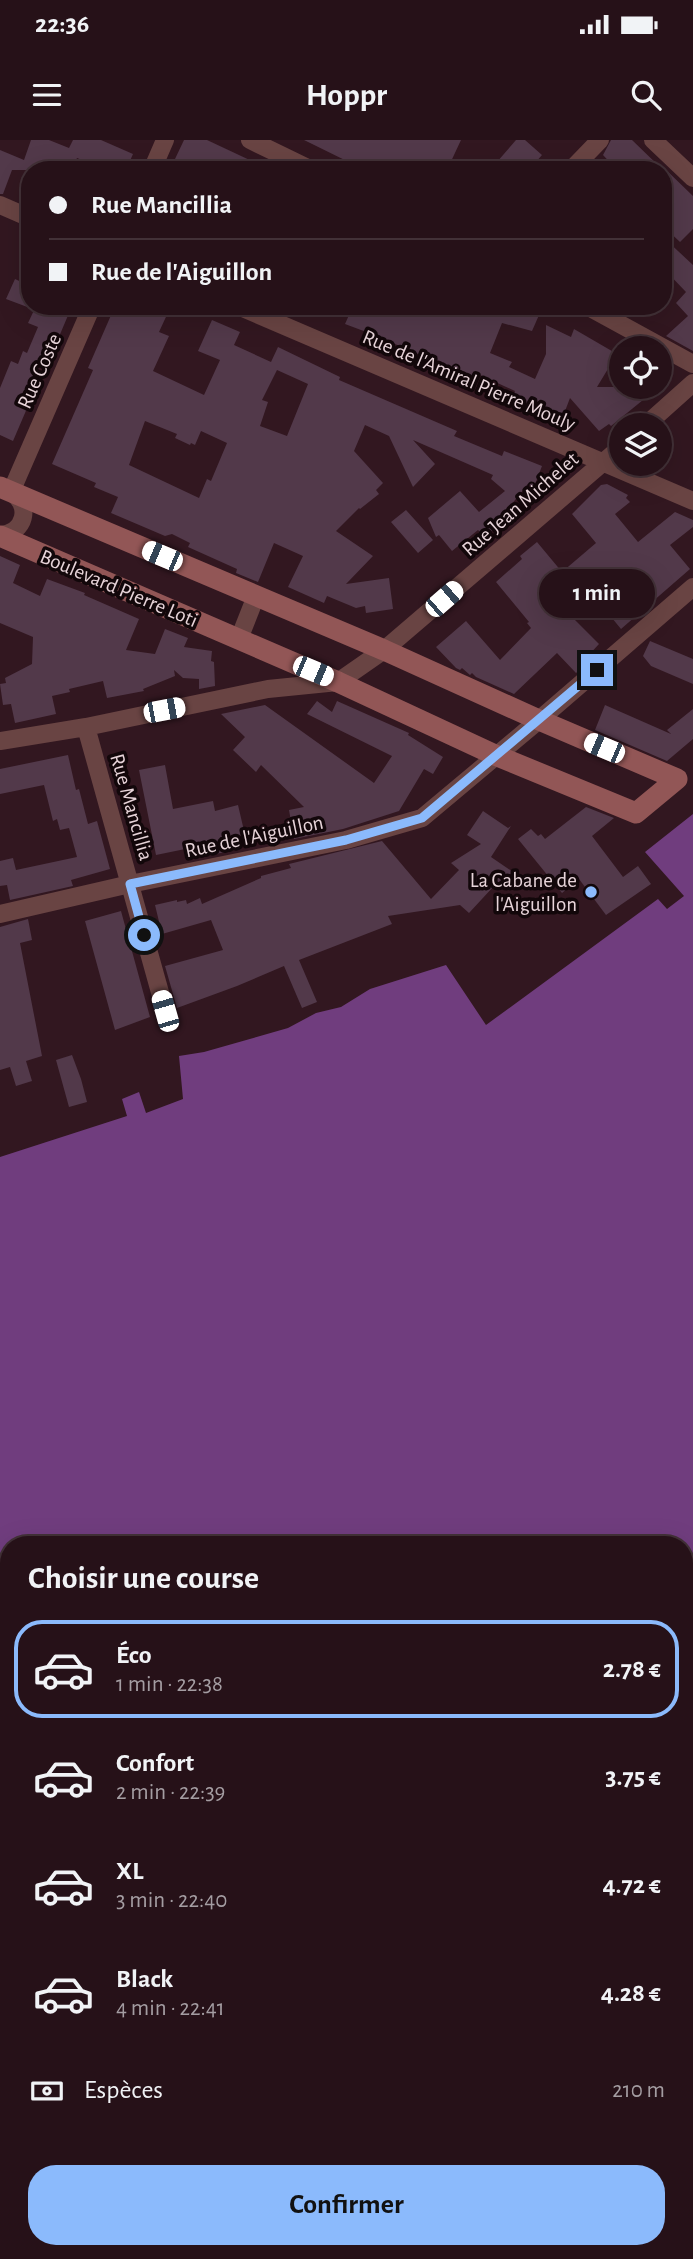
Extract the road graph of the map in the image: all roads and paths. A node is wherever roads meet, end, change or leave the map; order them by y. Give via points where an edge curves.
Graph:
1 (165, 140) edge
2 (250, 140) edge
3 (600, 140) edge
4 (653, 140) edge
5 (156, 161) edge
6 (293, 161) edge
7 (580, 161) edge
8 (693, 178) edge
9 (0, 205) edge
10 (21, 214) edge
11 (88, 315) edge
12 (259, 315) edge
13 (603, 315) edge
14 (693, 364) edge
15 (693, 383) edge
16 (659, 413) edge
17 (609, 458) edge
18 (604, 462) junction
19 (4, 490) edge
20 (693, 501) edge
21 (0, 536) edge
22 (693, 587) edge
23 (256, 596) junction
24 (239, 639) junction
25 (384, 650) junction
26 (338, 682) junction
27 (539, 720) junction
28 (86, 727) junction
29 (0, 741) edge
30 (495, 755) junction
31 (130, 884) junction
32 (0, 914) edge
33 (168, 1021) dead end

1 - 5 street
2 - 6 street
3 - 7 street
4 - 8 street
9 - 10 street
11 - 19 street, Rue Coste
12 - 18 street, Rue de l'Amiral Pierre Mouly
13 - 14 street
15 - 16 street
17 - 18 street, Rue Jean Michelet
18 - 20 street, Rue de l'Amiral Pierre Mouly
18 - 25 street, Rue Jean Michelet
19 - 21 street via 21,501 24,515 19,528
19 - 23 street, Boulevard Pierre Loti
21 - 24 street, Boulevard Pierre Loti
22 - 27 street
23 - 24 street
23 - 25 street, Boulevard Pierre Loti
24 - 26 street, Boulevard Pierre Loti
25 - 26 street
25 - 27 street, Boulevard Pierre Loti
26 - 28 street via 268,689
26 - 30 street, Boulevard Pierre Loti
27 - 30 street
27 - 30 street, Boulevard Pierre Loti via 677,779 636,813
28 - 29 street
28 - 31 street, Rue Mancillia
30 - 31 street, Rue de l'Aiguillon via 422,818 346,840
31 - 32 street, Rue de l'Aiguillon
31 - 33 street, Rue Mancillia

